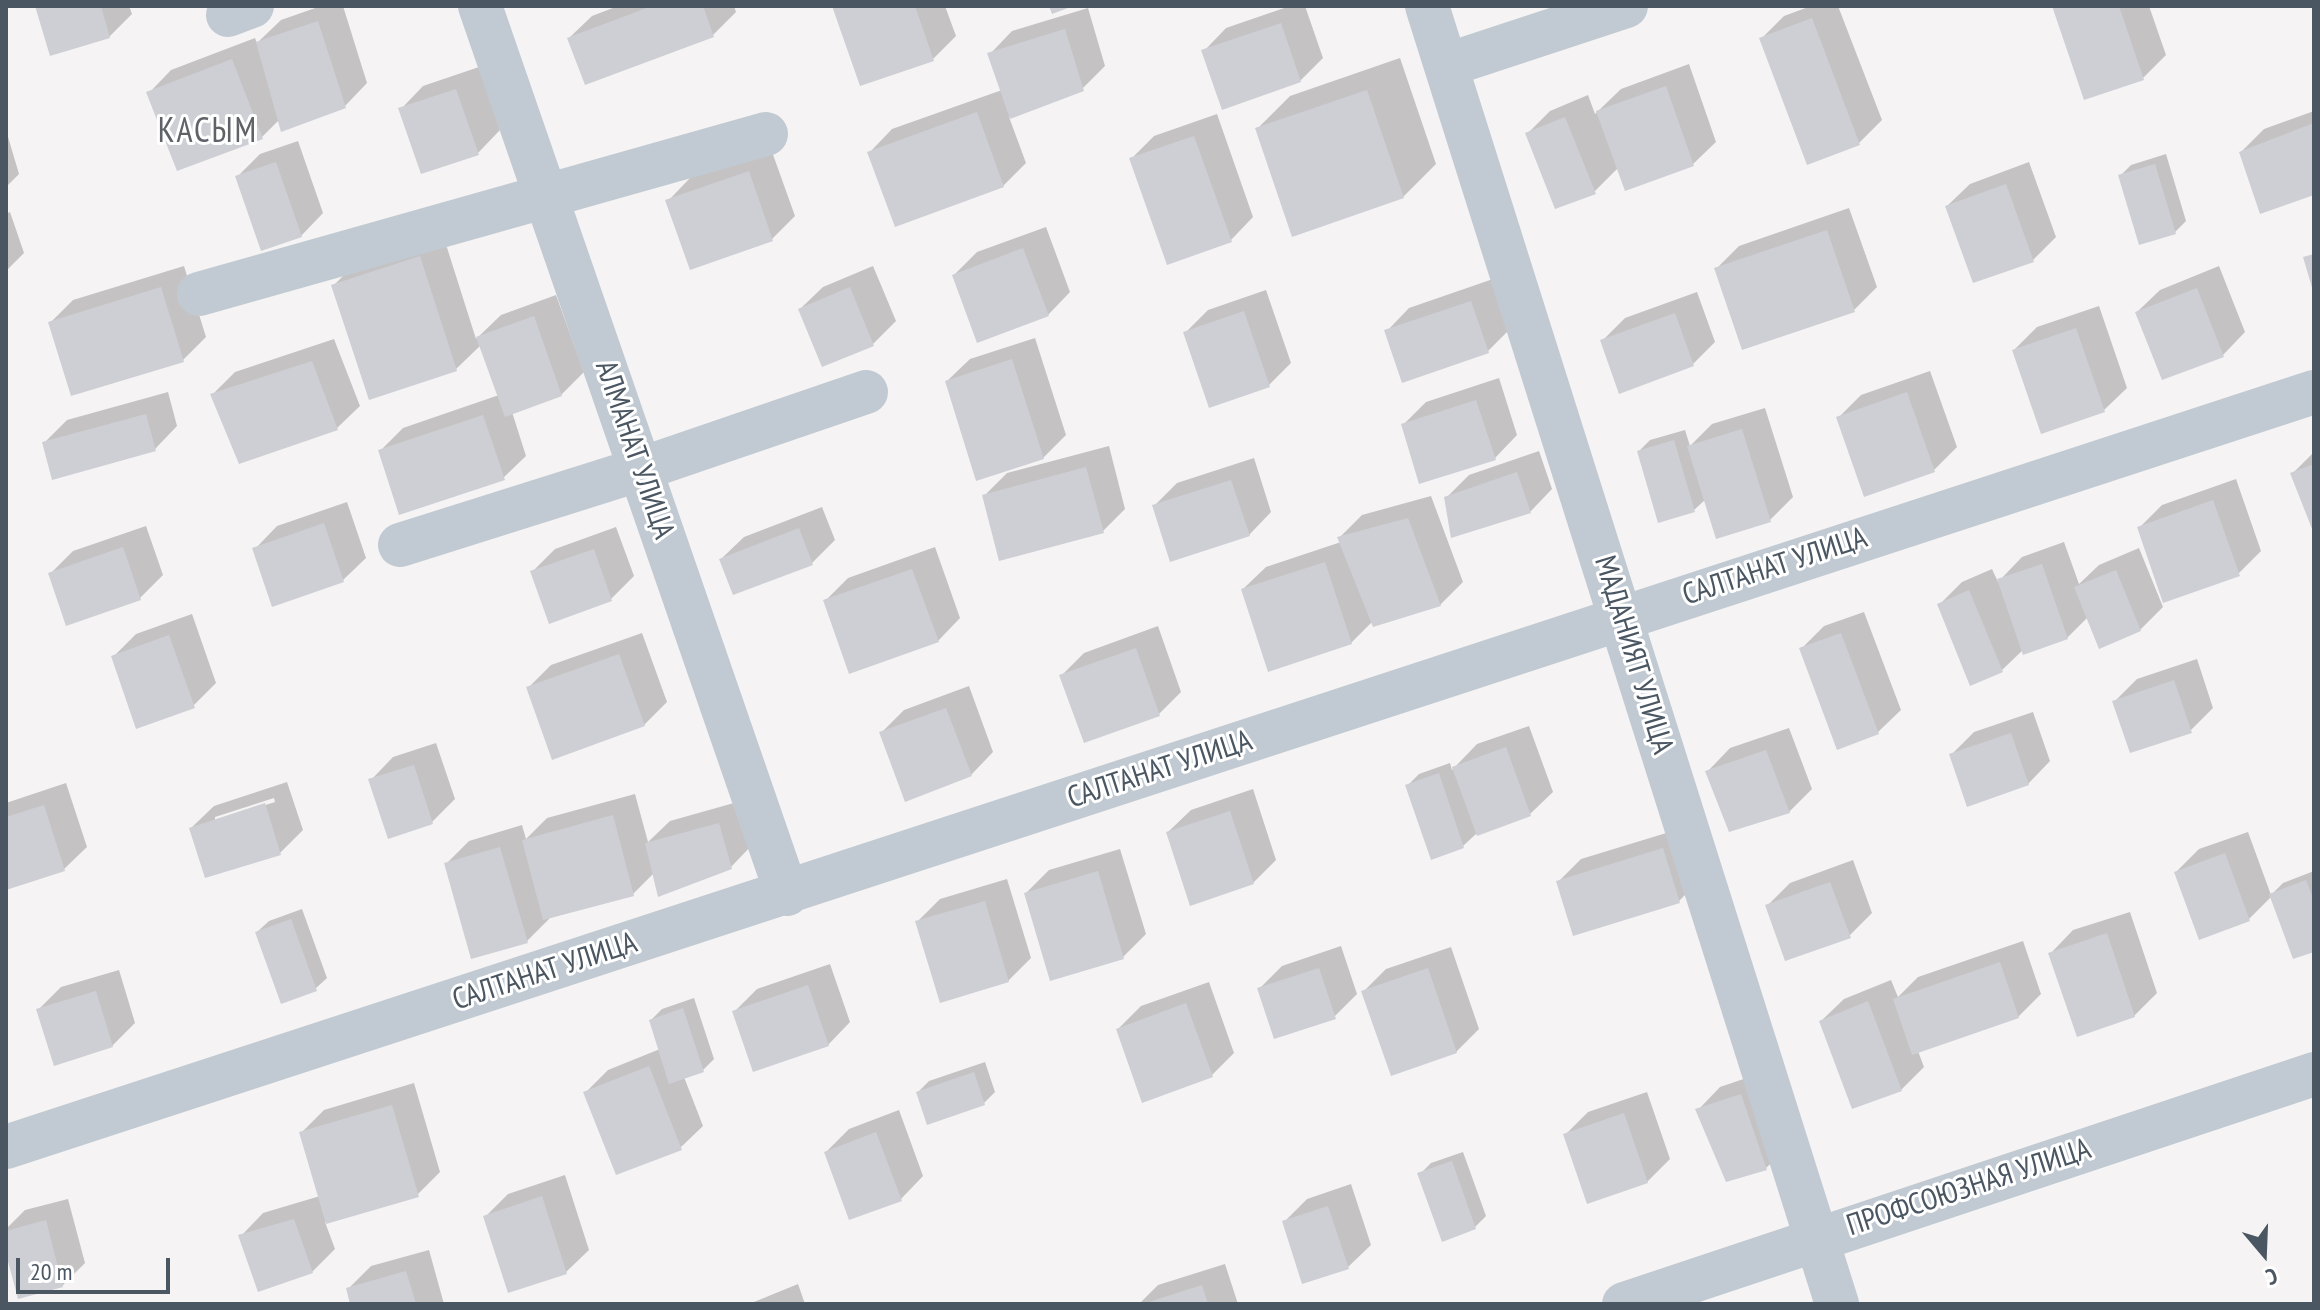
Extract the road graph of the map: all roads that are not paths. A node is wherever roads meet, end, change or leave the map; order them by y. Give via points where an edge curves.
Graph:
1 (480, 6) edge
2 (1427, 6) edge
3 (1626, 6) edge
4 (1447, 65) junction
5 (766, 134) dead end
6 (547, 198) junction
7 (199, 294) dead end
8 (866, 392) dead end
9 (2314, 392) edge
10 (641, 469) junction
11 (400, 545) dead end
12 (1621, 617) junction
13 (787, 894) junction
14 (2314, 1074) edge
15 (6, 1147) edge
16 (1815, 1238) junction
17 (1624, 1304) edge
18 (1837, 1304) edge

1 - 6 street, АЛМАНАТ УЛИЦА
2 - 4 street, МАДАНИЯТ УЛИЦА
3 - 4 street
4 - 12 street, МАДАНИЯТ УЛИЦА
5 - 6 street
6 - 7 street
6 - 10 street, АЛМАНАТ УЛИЦА
8 - 10 street
9 - 12 street, САЛТАНАТ УЛИЦА
10 - 11 street
10 - 13 street, АЛМАНАТ УЛИЦА
12 - 13 street, САЛТАНАТ УЛИЦА
12 - 16 street, МАДАНИЯТ УЛИЦА
13 - 15 street, САЛТАНАТ УЛИЦА
14 - 16 street, ПРОФСОЮЗНАЯ УЛИЦА
16 - 17 street, ПРОФСОЮЗНАЯ УЛИЦА
16 - 18 street, МАДАНИЯТ УЛИЦА

